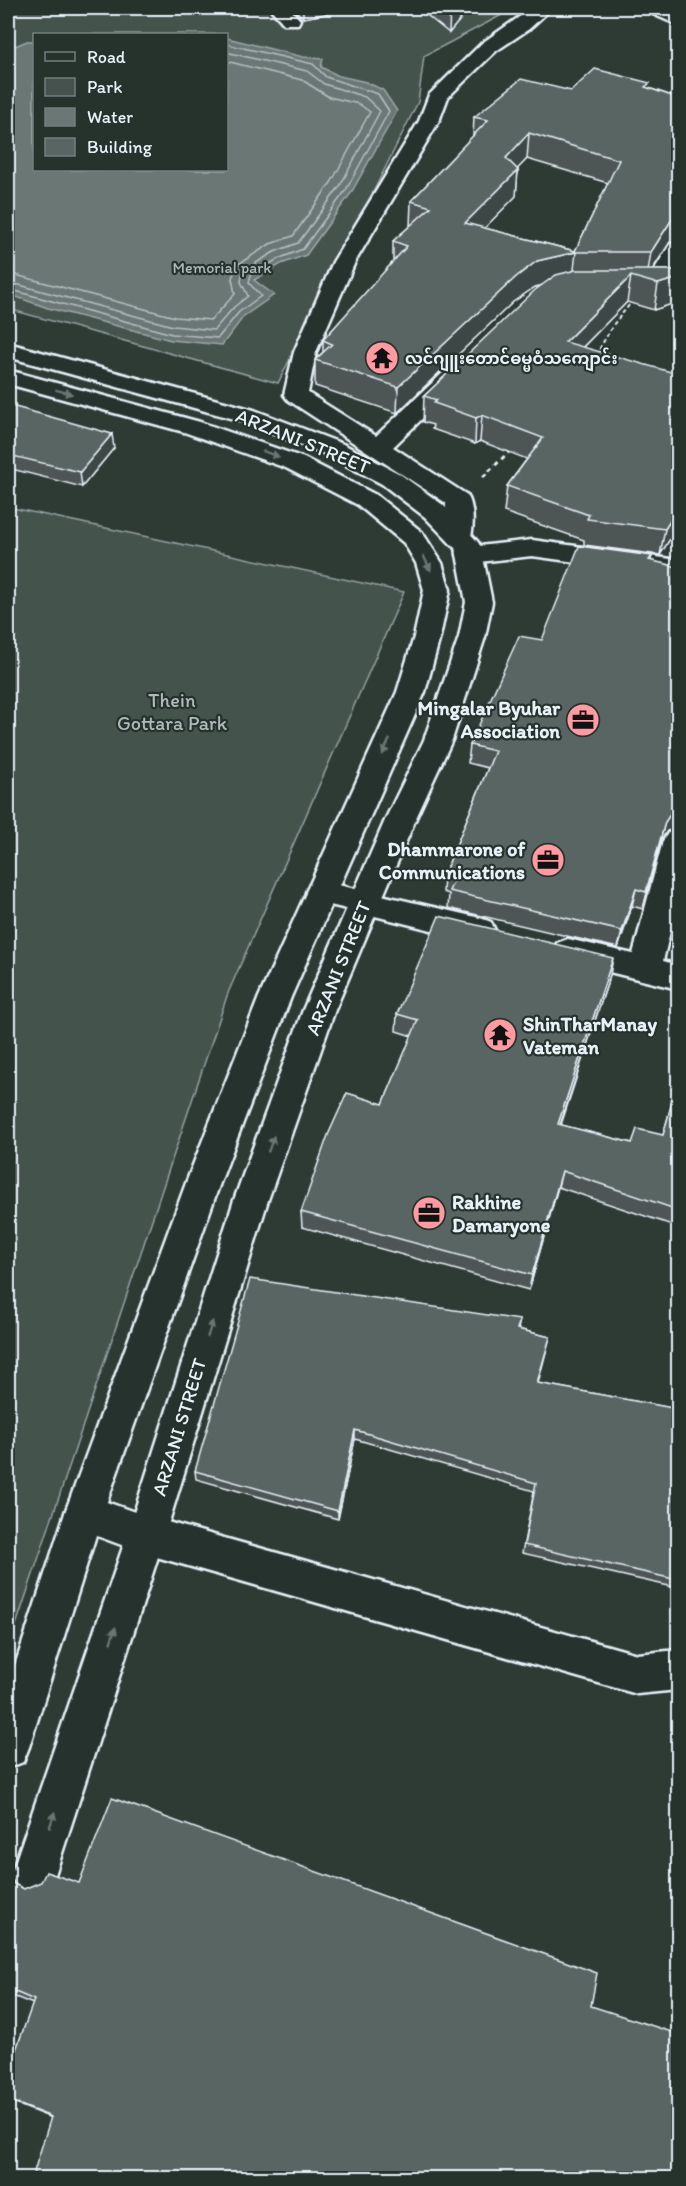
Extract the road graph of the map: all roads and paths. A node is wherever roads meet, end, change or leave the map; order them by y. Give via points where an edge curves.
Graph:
1 (543, 8) edge
2 (654, 8) edge
3 (678, 20) edge
4 (678, 249) edge
5 (657, 285) edge
6 (8, 350) edge
7 (596, 355) edge
8 (472, 358) edge
9 (8, 377) edge
10 (237, 426) junction
11 (379, 447) junction
12 (513, 449) edge
13 (458, 500) junction
14 (465, 546) junction
15 (678, 568) edge
16 (678, 841) edge
17 (321, 892) junction
18 (364, 903) junction
19 (510, 937) edge
20 (544, 945) edge
21 (645, 969) junction
22 (678, 977) edge
23 (84, 1513) junction
24 (146, 1535) junction
25 (678, 1670) edge
26 (8, 1747) edge
27 (33, 1875) dead end

1 - 11 main road via 489,48 439,95 429,121 344,262 305,352 296,395
2 - 3 main road
4 - 5 main road
5 - 7 path via 639,294 613,325
6 - 10 main road, ARZANI STREET
8 - 11 main road
9 -> 10 main road, ARZANI STREET
10 - 14 main road, ARZANI STREET via 334,449 391,479 434,511
10 -> 17 main road, ARZANI STREET via 295,463 367,500 413,538 429,563 437,590 411,692
11 - 13 main road
12 - 13 path
13 - 14 main road
14 - 15 main road via 531,548
14 - 18 main road, ARZANI STREET via 478,602 461,674 438,740
16 - 21 main road
17 - 18 main road
17 - 23 main road, ARZANI STREET via 275,997 203,1183
18 - 19 main road
24 -> 18 main road, ARZANI STREET via 250,1200 319,1010
20 - 21 main road
21 - 22 main road
23 - 24 main road
23 - 26 main road, ARZANI STREET
24 - 25 main road via 637,1674
27 -> 24 main road, ARZANI STREET

